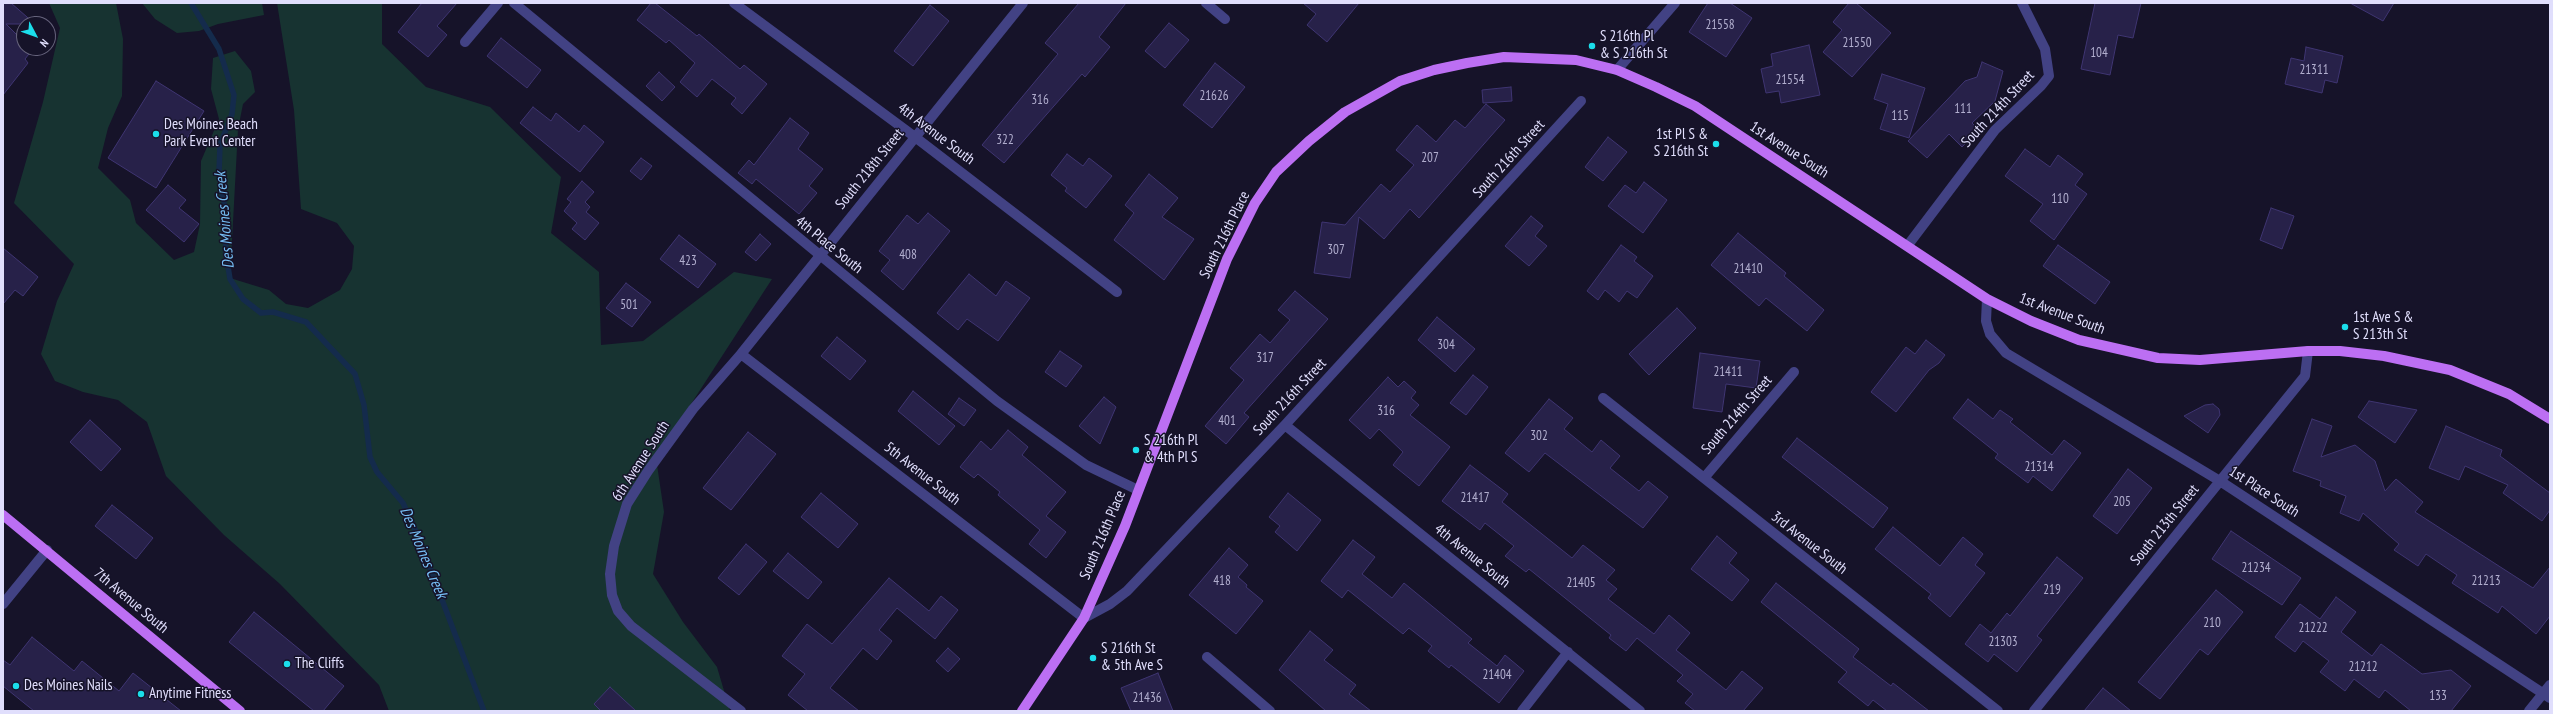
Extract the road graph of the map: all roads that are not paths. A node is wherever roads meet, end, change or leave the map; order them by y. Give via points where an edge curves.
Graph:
1 (498, 3) edge
2 (514, 3) edge
3 (734, 3) edge
4 (1023, 3) edge
5 (1206, 3) edge
6 (1675, 3) edge
7 (2022, 3) edge
8 (1225, 19) dead end
9 (465, 42) dead end
10 (1618, 70) junction
11 (1581, 100) dead end
12 (915, 137) junction
13 (1908, 245) junction
14 (819, 256) junction
15 (1117, 292) dead end
16 (1987, 299) junction
17 (2308, 352) junction
18 (741, 354) junction
19 (1794, 372) dead end
20 (1603, 398) dead end
21 (2550, 419) edge
22 (1285, 426) junction
23 (1704, 478) junction
24 (2220, 481) junction
25 (1138, 490) junction
26 (3, 515) edge
27 (47, 550) junction
28 (3, 604) edge
29 (1084, 618) junction
30 (1568, 652) junction
31 (1206, 657) dead end
32 (2550, 685) edge
33 (2547, 696) edge
34 (240, 711) edge
35 (741, 711) edge
36 (1022, 711) edge
37 (1270, 711) edge
38 (1522, 711) edge
39 (1640, 711) edge
40 (1998, 711) edge
41 (2034, 711) edge
42 (2530, 711) edge

1 - 9 street
2 - 14 street, 4th Place South
3 - 12 street, 4th Avenue South
4 - 12 street, South 218th Street
5 - 8 street
6 - 10 street
7 - 13 street, South 214th Street via 2045,49 2049,76 1990,136
10 - 13 main road, 1st Avenue South via 1695,106
10 - 25 main road, South 216th Place via 1576,60 1504,57 1434,70 1400,81 1345,112 1309,141 1276,172 1255,203 1227,259
11 - 22 street, South 216th Street
12 - 14 street, South 218th Street
12 - 15 street, 4th Avenue South
13 - 16 main road, 1st Avenue South
14 - 18 street, South 218th Street
14 - 25 street, 4th Place South via 997,401 1086,465
16 - 17 main road, 1st Avenue South via 2031,321 2079,340 2158,358 2200,360
16 - 24 street, 1st Place South via 1986,321 1990,334 2006,353
17 - 21 main road, 1st Avenue South via 2340,351 2384,356 2450,370 2510,394
17 - 24 street, South 213th Street via 2305,376
18 - 29 street, 5th Avenue South
18 - 35 street, 6th Avenue South via 693,409 627,504 614,546 610,574 612,596 618,611 631,626
19 - 23 street, South 214th Street
20 - 23 street, 3rd Avenue South
22 - 29 street, South 216th Street via 1127,591
22 - 30 street, 4th Avenue South
23 - 40 street, 3rd Avenue South
24 - 33 street, 1st Place South
24 - 41 street, South 213th Street
25 - 29 main road, South 216th Place
26 - 27 main road, 7th Avenue South
27 - 28 street
27 - 34 main road, 7th Avenue South
29 - 36 main road, South 216th Street
30 - 38 street
30 - 39 street, 4th Avenue South
31 - 37 street
32 - 33 street
33 - 42 street

